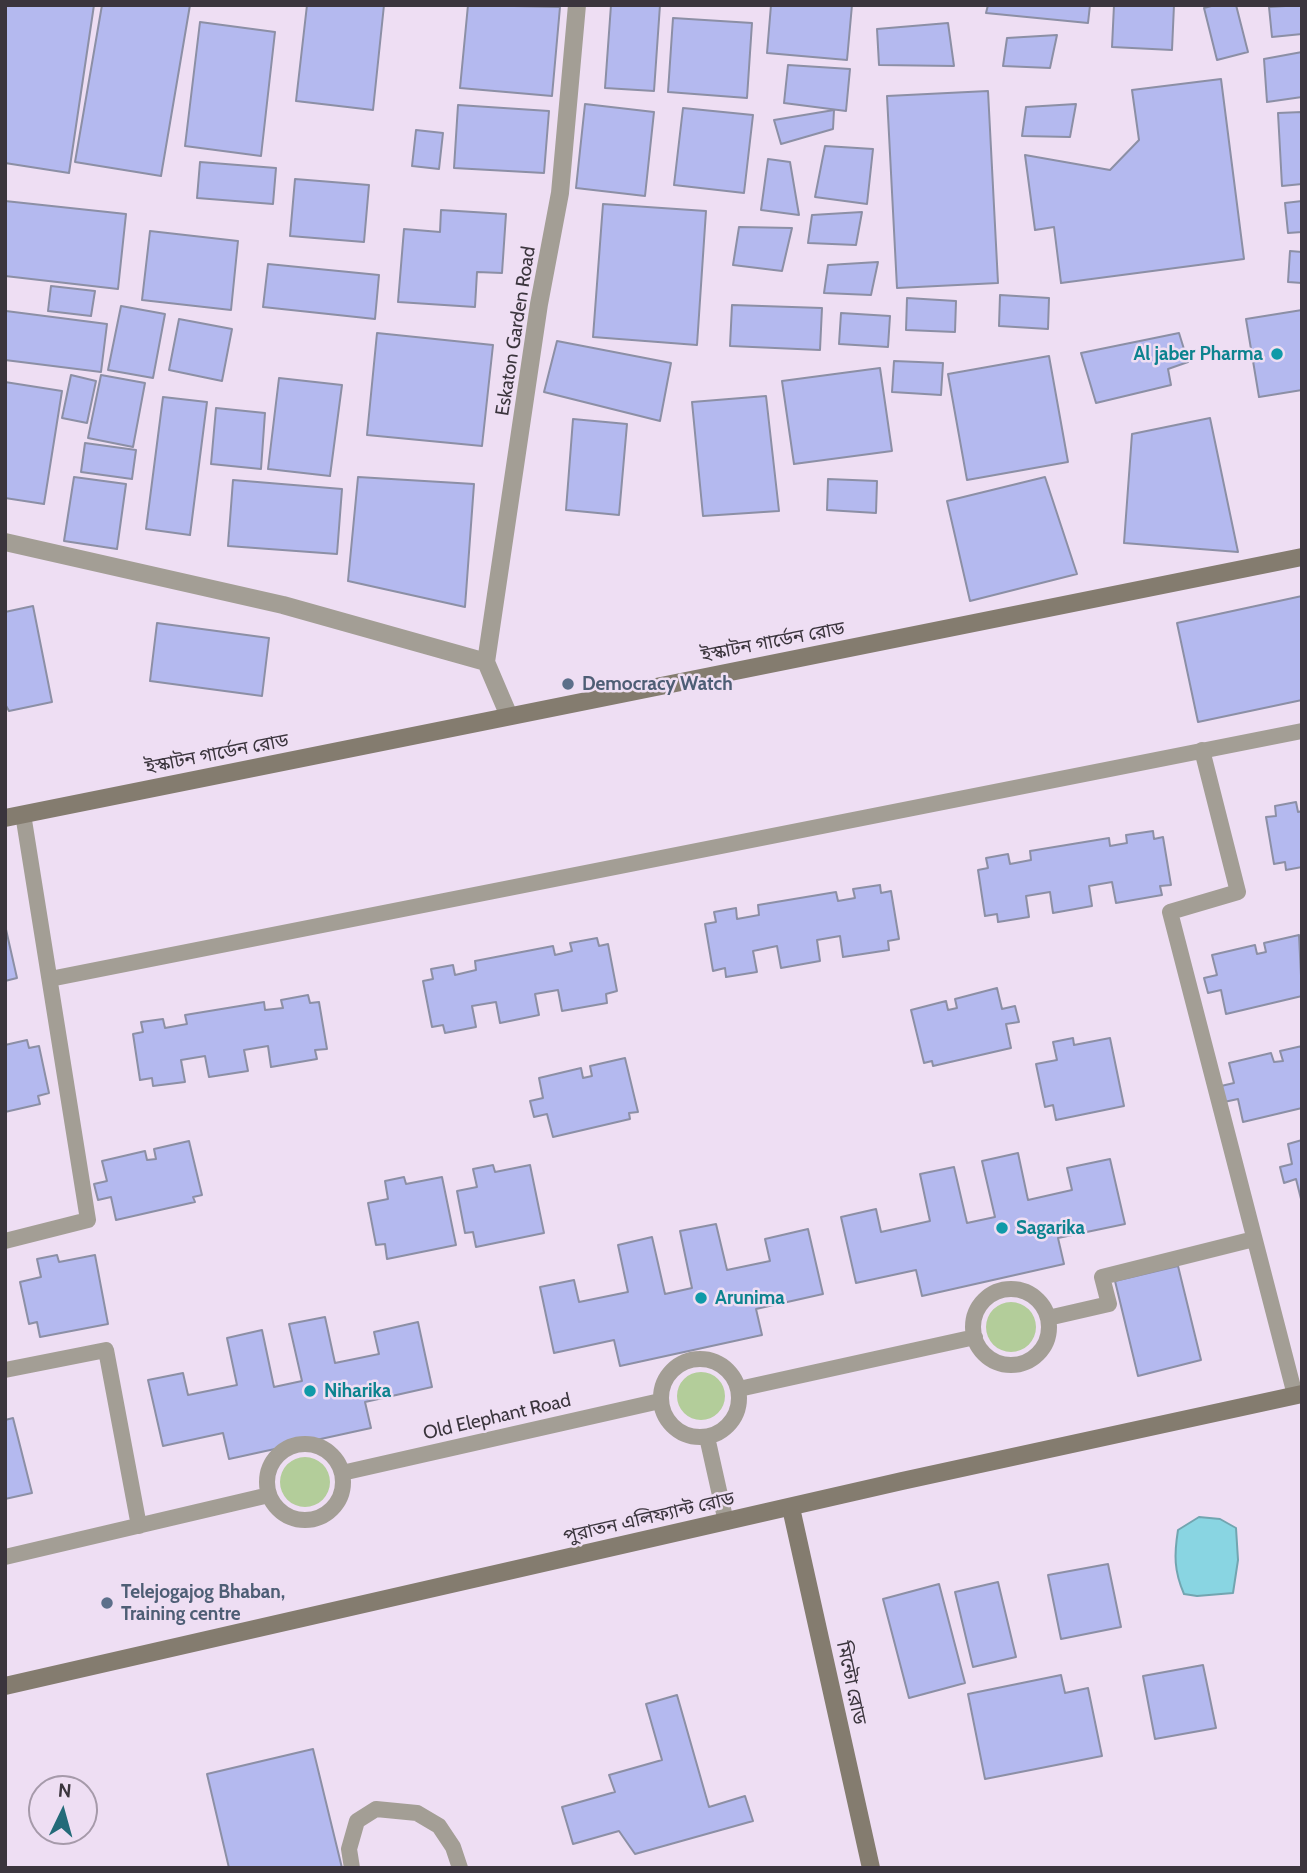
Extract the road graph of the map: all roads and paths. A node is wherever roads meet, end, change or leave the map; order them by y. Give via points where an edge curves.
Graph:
1 (577, 5) edge
2 (5, 542) edge
3 (1302, 557) edge
4 (486, 662) junction
5 (509, 716) junction
6 (1302, 731) edge
7 (1202, 750) junction
8 (14, 816) edge
9 (50, 979) junction
10 (1254, 1239) junction
11 (5, 1241) edge
12 (1048, 1318) junction
13 (975, 1337) junction
14 (5, 1370) edge
15 (739, 1389) junction
16 (1298, 1394) edge
17 (660, 1401) junction
18 (707, 1437) junction
19 (342, 1473) junction
20 (269, 1495) junction
21 (791, 1508) junction
22 (726, 1522) junction
23 (139, 1526) junction
24 (5, 1557) edge
25 (5, 1686) edge
26 (352, 1868) edge
27 (460, 1868) edge
28 (871, 1868) edge

1 - 4 street, Eskaton Garden Road via 560,193
2 - 4 street via 283,605
3 - 5 street, ইস্কাটন গার্ডেন রোড
4 - 5 street
5 - 8 street, ইস্কাটন গার্ডেন রোড
6 - 7 lane
7 - 9 lane
7 - 10 lane via 1238,892 1170,912
8 - 9 lane
9 - 11 lane via 88,1220
10 - 12 lane via 1102,1277 1109,1304
10 - 16 lane
12 - 13 lane via 1034,1297 1001,1291 990,1296 976,1314
12 - 13 lane via 1042,1351 1022,1364 998,1363 980,1349
13 - 15 lane
14 - 23 lane via 106,1350
15 - 17 lane via 725,1367 701,1358 688,1360 667,1376
15 - 18 lane via 740,1402 730,1425
16 - 21 street, পুরাতন এলিফ্যান্ট রোড
17 - 18 lane via 671,1425 694,1437
17 - 19 lane, Old Elephant Road
18 - 22 lane
19 - 20 lane via 344,1485 333,1508 310,1520 285,1515
19 - 20 lane via 329,1453 318,1447 294,1446 283,1452 269,1471
20 - 23 lane
21 - 22 street, পুরাতন এলিফ্যান্ট রোড
21 - 28 street, মিন্টো রোড
22 - 25 street, পুরাতন এলিফ্যান্ট রোড
23 - 24 lane
26 - 27 lane via 349,1849 358,1821 376,1810 417,1813 439,1826

